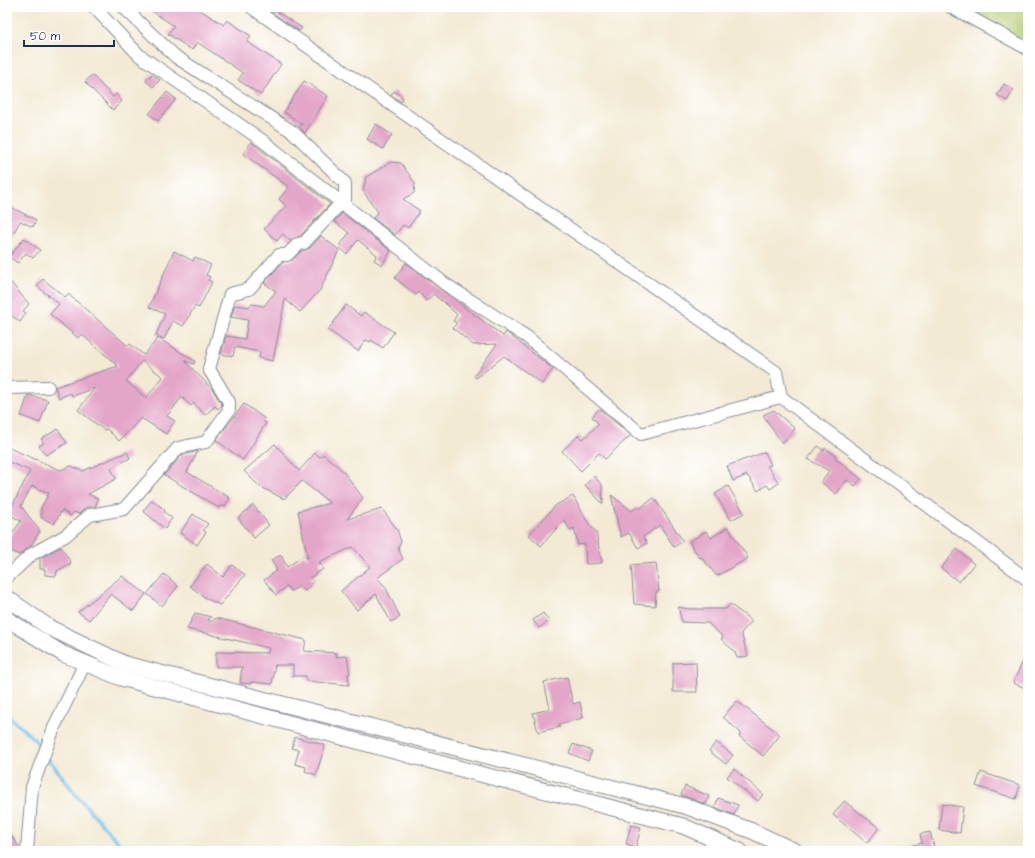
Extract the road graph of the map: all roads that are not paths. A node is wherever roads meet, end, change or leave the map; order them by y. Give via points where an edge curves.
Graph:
1 (94, 7) edge
2 (123, 7) edge
3 (251, 7) edge
4 (951, 7) edge
5 (1028, 49) edge
6 (343, 203) junction
7 (48, 387) dead end
8 (7, 388) edge
9 (782, 397) junction
10 (7, 577) edge
11 (1028, 580) edge
12 (7, 598) edge
13 (7, 619) edge
14 (85, 663) junction
15 (27, 851) edge
16 (740, 851) edge
17 (795, 851) edge

1 - 6 street via 139,54 263,141
2 - 6 street via 176,57 293,132 346,183
3 - 9 street via 776,372
4 - 5 street
6 - 9 street via 445,284 527,337 641,434
6 - 10 street via 304,243 298,244 287,255 279,255 249,289 230,294 209,369 229,402 229,410 206,442 178,448 124,509 90,515 65,536 32,554
7 - 8 street
9 - 11 street
12 - 17 main road via 50,628 126,664 685,806 752,831
13 - 14 main road via 63,654
14 - 15 street via 55,725 32,787
14 - 16 main road via 128,680 683,826

